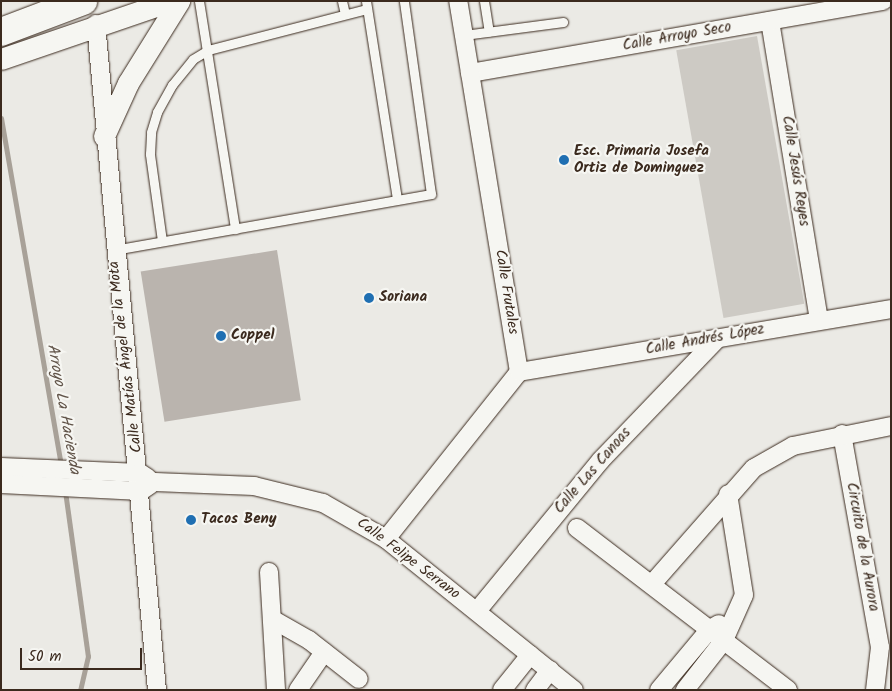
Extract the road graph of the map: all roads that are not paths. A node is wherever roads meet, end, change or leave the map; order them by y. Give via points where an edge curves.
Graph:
1 (94, 1) edge
2 (170, 1) edge
3 (179, 1) edge
4 (199, 1) edge
5 (342, 1) edge
6 (404, 1) edge
7 (458, 1) edge
8 (484, 1) edge
9 (883, 1) edge
10 (367, 5) edge
11 (89, 13) edge
12 (345, 14) junction
13 (563, 22) dead end
14 (770, 22) junction
15 (1, 32) edge
16 (489, 32) junction
17 (464, 35) junction
18 (208, 50) junction
19 (1, 58) edge
20 (470, 73) junction
21 (104, 136) junction
22 (397, 200) junction
23 (235, 229) junction
24 (162, 241) junction
25 (114, 250) junction
26 (891, 309) edge
27 (819, 320) junction
28 (717, 338) junction
29 (519, 372) junction
30 (891, 426) edge
31 (842, 434) junction
32 (1, 467) edge
33 (140, 473) junction
34 (36, 476) junction
35 (105, 480) junction
36 (1, 484) edge
37 (148, 487) junction
38 (728, 494) junction
39 (577, 528) dead end
40 (386, 539) junction
41 (268, 572) dead end
42 (652, 584) junction
43 (477, 611) junction
44 (736, 616) junction
45 (272, 620) junction
46 (710, 629) junction
47 (724, 640) junction
48 (324, 652) junction
49 (530, 655) junction
50 (550, 670) junction
51 (360, 679) dead end
52 (157, 690) edge
53 (276, 690) edge
54 (298, 690) edge
55 (502, 690) edge
56 (535, 690) edge
57 (574, 690) edge
58 (659, 690) edge
59 (684, 690) edge
60 (788, 690) edge
61 (875, 690) edge

1 - 11 street
2 - 11 street
3 - 21 street via 128,83
4 - 18 lane
5 - 12 lane
6 - 22 lane via 432,194
7 - 17 street, Calle Frutales
8 - 16 lane
9 - 14 street, Calle Arroyo Seco
10 - 12 lane
10 - 22 lane
11 - 15 highway via 56,11
11 - 19 street via 50,41
11 - 21 street, Calle Matías Ángel de la Mota
12 - 18 lane
13 - 16 lane
14 - 20 street, Calle Arroyo Seco
14 - 27 street, Calle Jesús Reyes
16 - 17 lane
17 - 20 street, Calle Frutales
18 - 23 lane
18 - 24 lane via 193,59 172,85 156,112 151,132 150,154
20 - 29 street, Calle Frutales
21 - 25 street, Calle Matías Ángel de la Mota
22 - 23 lane
23 - 24 lane
24 - 25 lane
25 - 33 street, Calle Matías Ángel de la Mota
26 - 27 street, Calle Andrés López
27 - 28 street, Calle Andrés López
28 - 29 street, Calle Andrés López
28 - 43 street, Calle Las Canoas via 601,460
29 - 40 street
30 - 31 street
31 - 38 street via 793,446 754,468
31 - 61 street, Circuito de la Aurora via 880,647
32 - 34 street
33 - 35 street
33 - 37 street, Calle Matías Ángel de la Mota
34 - 35 street
34 - 36 street
35 - 37 street, Calle Felipe Serrano
37 - 40 street, Calle Felipe Serrano via 262,488 323,503
37 - 52 street, Calle Matías Ángel de la Mota
38 - 42 street
38 - 44 street via 744,578 744,595
39 - 42 street
40 - 43 street, Calle Felipe Serrano
41 - 45 street
42 - 46 street
43 - 49 street, Calle Felipe Serrano
44 - 46 street
44 - 47 street
45 - 48 street
45 - 53 street
46 - 47 street
46 - 58 street
47 - 59 street
47 - 60 street
48 - 51 street
48 - 54 street
49 - 50 street, Calle Felipe Serrano
49 - 55 street
50 - 56 street
50 - 57 street, Calle Felipe Serrano

